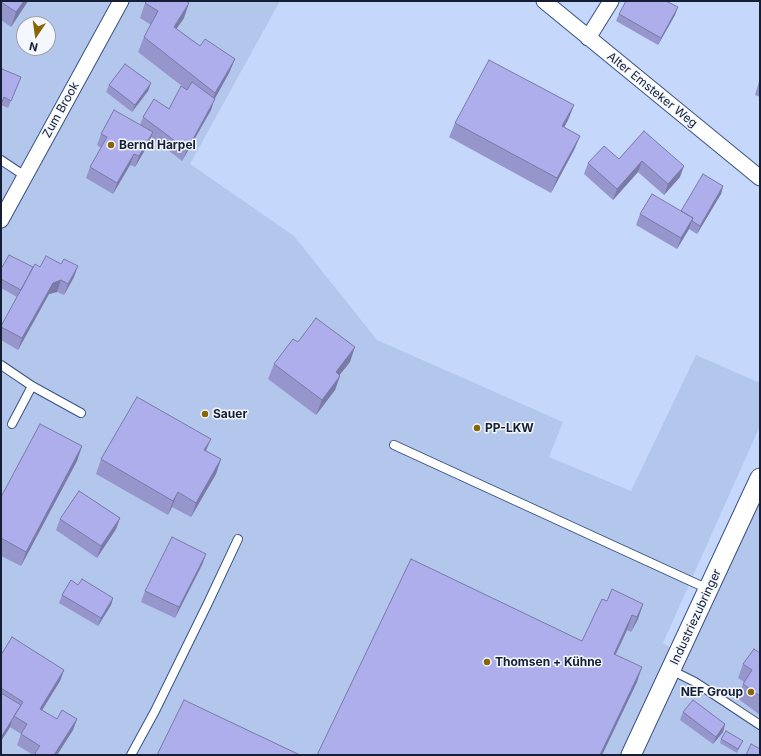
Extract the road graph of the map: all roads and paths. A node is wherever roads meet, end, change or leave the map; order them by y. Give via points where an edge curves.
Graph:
1 (121, 1) edge
2 (544, 1) edge
3 (611, 1) edge
4 (588, 38) junction
5 (1, 160) edge
6 (25, 176) junction
7 (760, 178) edge
8 (1, 220) edge
9 (1, 365) edge
10 (32, 386) junction
11 (81, 413) dead end
12 (12, 424) dead end
13 (394, 445) dead end
14 (760, 478) edge
15 (238, 539) dead end
16 (709, 589) junction
17 (672, 670) junction
18 (760, 725) edge
19 (131, 755) edge
20 (631, 755) edge

1 - 6 street, Zum Brook
2 - 4 street, Alter Emsteker Weg
3 - 4 street
4 - 7 street, Alter Emsteker Weg
5 - 6 lane
6 - 8 street, Zum Brook
9 - 10 lane
10 - 11 lane
10 - 12 lane
13 - 16 lane
14 - 16 street, Industriezubringer
15 - 19 lane
16 - 17 street, Industriezubringer
17 - 18 lane via 695,682
17 - 20 street, Industriezubringer

